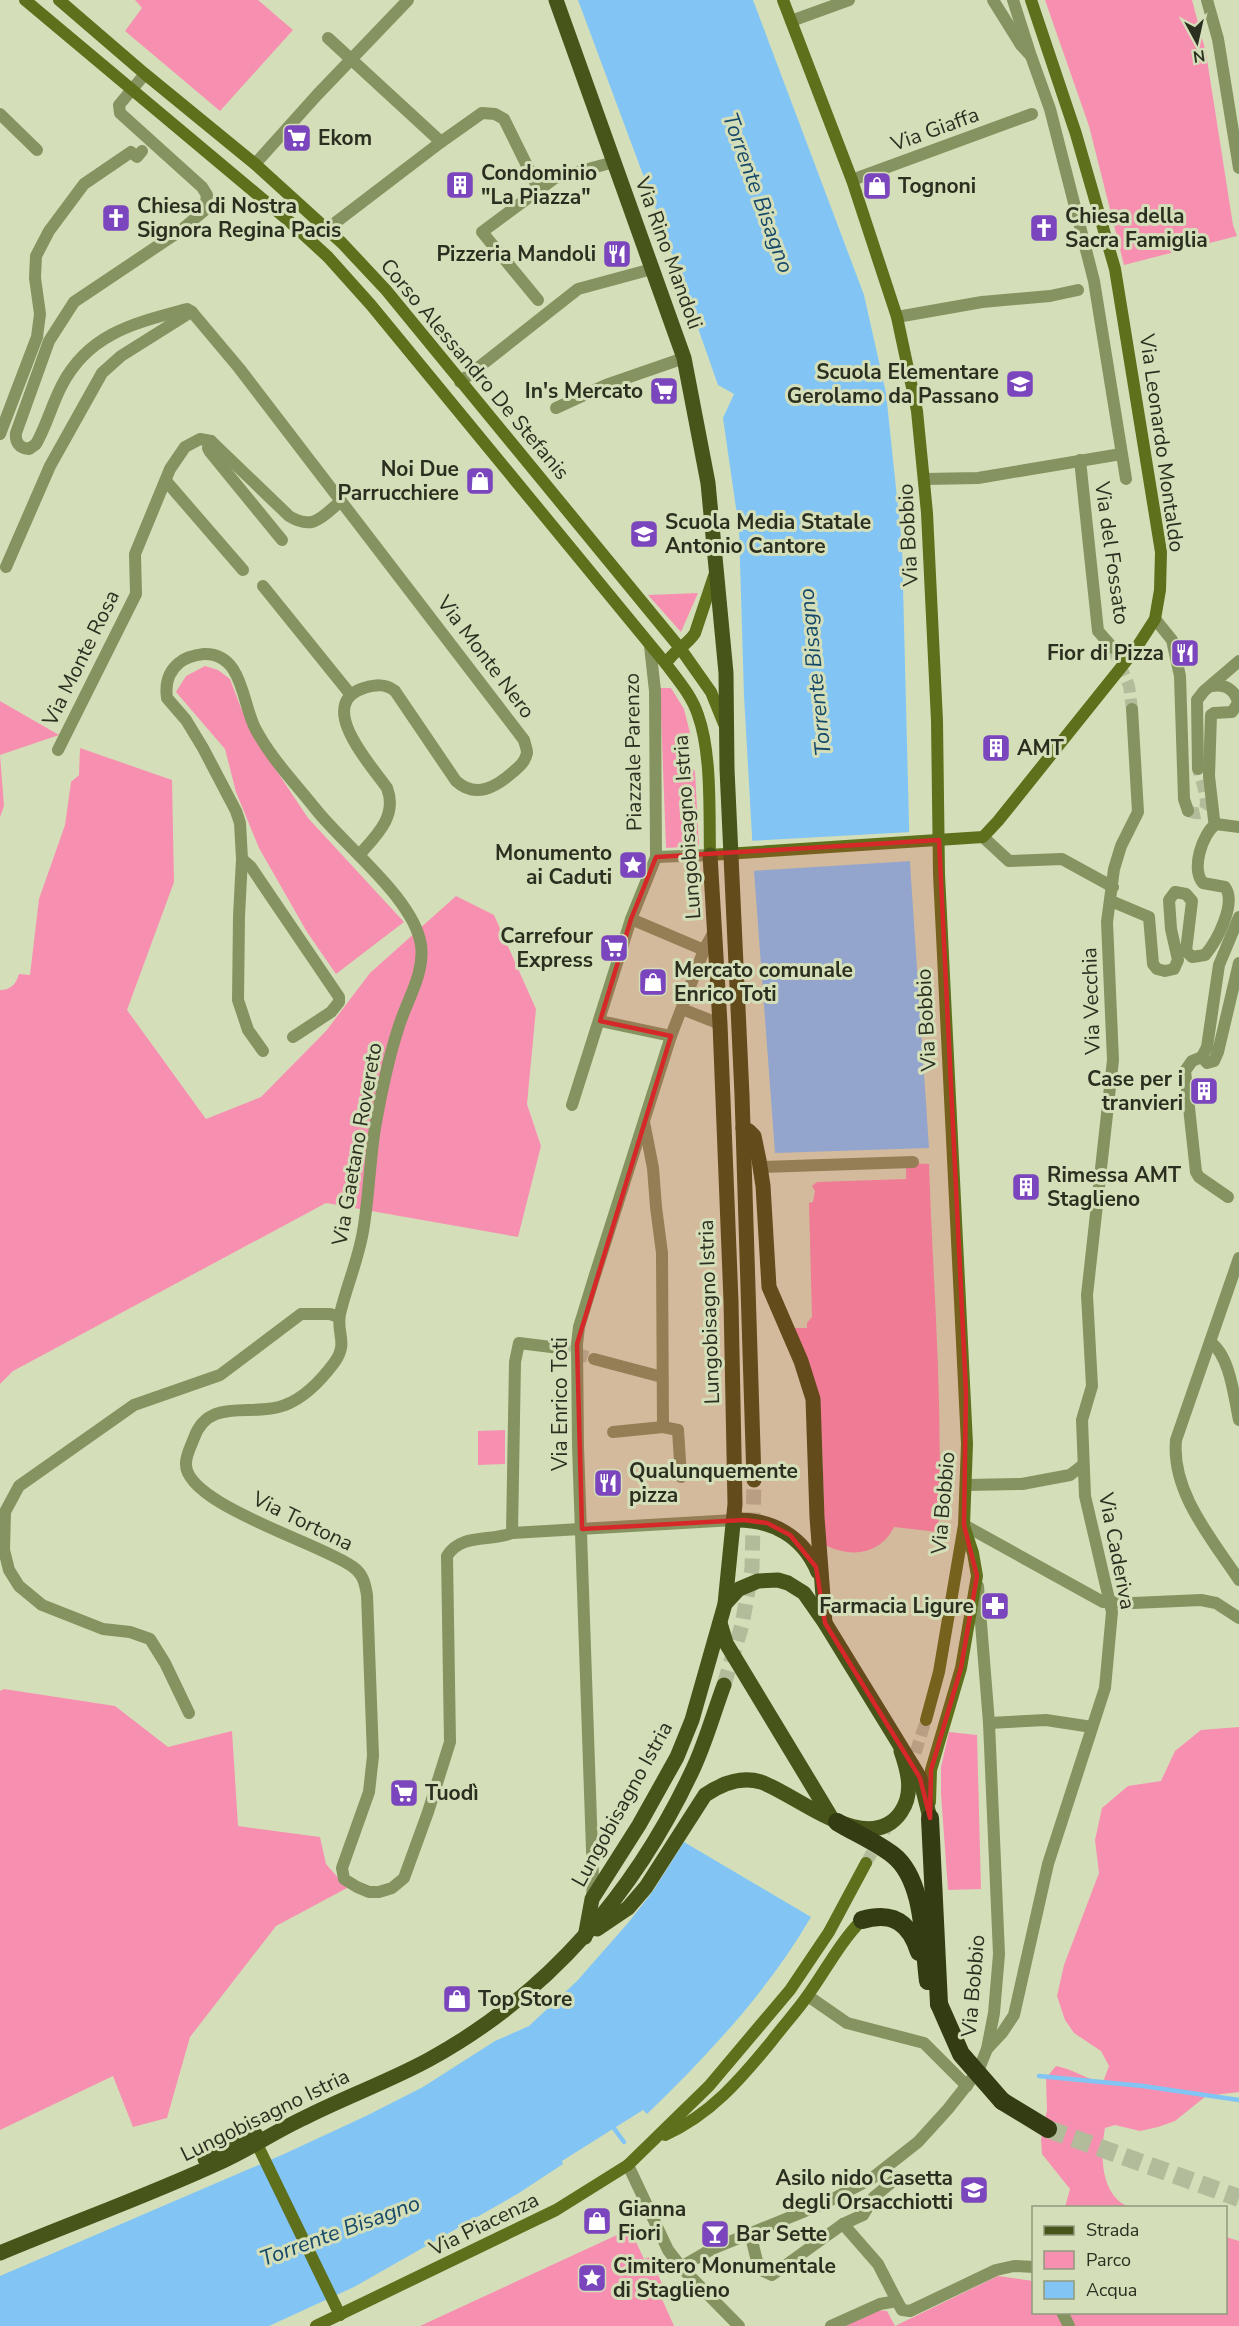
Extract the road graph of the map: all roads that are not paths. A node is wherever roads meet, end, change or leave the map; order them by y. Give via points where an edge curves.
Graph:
1 (25, 0) edge
2 (59, 0) edge
3 (408, 0) edge
4 (556, 0) edge
5 (783, 0) edge
6 (849, 0) edge
7 (993, 0) edge
8 (1013, 0) edge
9 (1031, 0) edge
10 (1207, 0) edge
11 (791, 21) junction
12 (328, 38) dead end
13 (1031, 56) junction
14 (350, 59) junction
15 (145, 74) junction
16 (132, 89) junction
17 (0, 114) edge
18 (1032, 114) dead end
19 (441, 142) junction
20 (37, 150) dead end
21 (142, 151) dead end
22 (614, 162) junction
23 (255, 164) junction
24 (1239, 168) edge
25 (852, 180) junction
26 (539, 190) junction
27 (327, 229) junction
28 (652, 268) junction
29 (1078, 290) dead end
30 (538, 300) dead end
31 (192, 312) junction
32 (897, 317) junction
33 (43, 339) junction
34 (684, 358) junction
35 (460, 382) junction
36 (556, 408) dead end
37 (0, 434) edge
38 (211, 441) junction
39 (1121, 454) junction
40 (1080, 460) junction
41 (925, 479) junction
42 (1125, 479) dead end
43 (166, 481) junction
44 (341, 501) junction
45 (282, 540) dead end
46 (6, 567) dead end
47 (716, 568) junction
48 (243, 570) dead end
49 (263, 586) dead end
50 (1155, 619) junction
51 (650, 646) junction
52 (680, 648) junction
53 (1113, 648) tunnel mouth
54 (1239, 662) edge
55 (666, 664) junction
56 (1212, 686) junction
57 (655, 691) junction
58 (351, 695) junction
59 (1132, 709) tunnel mouth
60 (726, 731) junction
61 (58, 750) dead end
62 (1198, 769) tunnel mouth
63 (1188, 811) dead end
64 (1216, 824) junction
65 (1239, 827) edge
66 (983, 837) junction
67 (939, 840) junction
68 (736, 854) junction
69 (359, 855) junction
70 (710, 855) junction
71 (656, 857) junction
72 (242, 858) junction
73 (1113, 887) junction
74 (1111, 901) junction
75 (1239, 917) edge
76 (631, 919) junction
77 (715, 930) junction
78 (704, 950) junction
79 (1239, 963) edge
80 (682, 1009) junction
81 (600, 1020) junction
82 (720, 1024) junction
83 (671, 1036) junction
84 (293, 1037) dead end
85 (263, 1051) dead end
86 (1202, 1057) junction
87 (572, 1105) dead end
88 (643, 1121) junction
89 (743, 1128) junction
90 (913, 1162) dead end
91 (760, 1167) junction
92 (1099, 1184) joint
93 (1228, 1197) dead end
94 (1239, 1258) edge
95 (339, 1317) junction
96 (1210, 1342) junction
97 (559, 1348) tunnel mouth
98 (594, 1359) tunnel mouth
99 (662, 1377) junction
100 (1239, 1420) edge
101 (663, 1427) junction
102 (613, 1432) dead end
103 (1083, 1465) junction
104 (681, 1477) dead end
105 (754, 1480) tunnel mouth
106 (966, 1485) junction
107 (2, 1514) edge
108 (734, 1520) junction
109 (964, 1525) junction
110 (582, 1529) junction
111 (512, 1533) junction
112 (977, 1576) junction
113 (1239, 1580) edge
114 (821, 1581) junction
115 (1110, 1603) junction
116 (725, 1604) junction
117 (1239, 1618) edge
118 (720, 1623) junction
119 (825, 1623) junction
120 (724, 1685) tunnel mouth
121 (189, 1713) dead end
122 (926, 1720) tunnel mouth
123 (989, 1724) junction
124 (1092, 1727) junction
125 (902, 1751) junction
126 (930, 1818) junction
127 (835, 1821) junction
128 (866, 1863) tunnel mouth
129 (592, 1899) junction
130 (862, 1920) joint
131 (585, 1937) junction
132 (928, 1981) junction
133 (808, 1996) junction
134 (939, 2004) junction
135 (987, 2049) junction
136 (967, 2086) junction
137 (301, 2119) junction
138 (1048, 2129) tunnel mouth
139 (656, 2139) junction
140 (257, 2144) junction
141 (628, 2165) junction
142 (898, 2177) dead end
143 (161, 2188) junction
144 (843, 2224) junction
145 (750, 2233) junction
146 (0, 2253) edge
147 (681, 2267) junction
148 (1032, 2267) edge
149 (897, 2301) junction
150 (340, 2315) junction
151 (316, 2326) edge
152 (739, 2326) edge
153 (831, 2326) edge

1 - 16 main road, Corso Alessandro De Stefanis
2 - 15 main road, Corso Alessandro De Stefanis
3 - 14 street
4 - 22 main road, Via Rino Mandoli
5 - 11 main road, Via Bobbio
6 - 11 street
7 - 13 street
8 - 13 street
9 - 50 main road, Via Leonardo Montaldo via 1076,134 1115,269 1161,552
10 - 24 street via 1218,39
11 - 25 main road, Via Bobbio
12 - 14 street
13 - 39 street via 1050,109 1094,280
14 - 19 street
14 - 23 street
15 - 16 street
15 - 23 main road, Corso Alessandro De Stefanis
16 - 33 street via 119,105 120,112 202,187 207,195 206,210 81,295
16 - 51 main road, Corso Alessandro De Stefanis via 328,257
17 - 20 street
18 - 25 street, Via Giaffa
19 - 26 street via 482,114 495,114 504,120
19 - 27 street
21 - 33 street via 137,157 131,152 84,184 48,231 35,267
22 - 26 street, Via Rino Mandoli via 555,178
22 - 28 main road, Via Rino Mandoli
23 - 27 main road, Corso Alessandro De Stefanis
25 - 32 main road, Via Bobbio
26 - 30 street, Via Rino Mandoli via 482,232
27 - 35 main road, Corso Alessandro De Stefanis via 387,290
28 - 34 main road, Via Rino Mandoli
28 - 35 street via 578,289
29 - 32 street
31 - 33 street via 187,309 131,324 96,343 63,383 36,444 29,449 17,443 16,433
31 - 44 street, Via Monte Nero
31 - 46 street via 121,356 102,373 50,466
32 - 41 main road, Via Bobbio via 913,389
33 - 37 street
34 - 36 street, Via Rino Mandoli via 606,385
34 - 47 main road, Via Rino Mandoli via 708,483
35 - 52 main road, Corso Alessandro De Stefanis
38 - 43 street, Via Monte Rosa via 200,439 185,447
38 - 44 street via 298,522 315,522
38 - 45 street via 210,452
39 - 40 street, Via del Fossato
39 - 42 street
40 - 41 street, Via del Fossato via 978,477
40 - 53 street, Via del Fossato via 1098,631
41 - 67 main road, Via Bobbio
43 - 48 street
43 - 61 street, Via Monte Rosa via 135,554 136,594
44 - 58 street, Via Monte Nero via 524,740 527,752 523,763 496,786 480,791 463,788 395,691 376,685
47 - 52 main road, Via Rino Mandoli via 694,633
47 - 60 main road, Via Rino Mandoli via 726,674
49 - 58 street
50 - 63 street via 1172,640 1180,676 1184,799
50 - 66 main road, Via Leonardo Montaldo via 1135,650
51 - 55 main road, Corso Alessandro De Stefanis
51 - 57 street, Piazzale Parenzo
52 - 55 main road, Via Rino Mandoli
52 - 60 main road, Corso Alessandro De Stefanis via 711,692
54 - 56 street
55 - 57 street
55 - 70 main road, Lungobisagno Istria via 698,713 702,729
56 - 62 street via 1197,700
56 - 64 street via 1228,688 1238,703 1232,712 1211,715 1209,776
57 - 71 street, Piazzale Parenzo
58 - 69 street via 344,706 347,731 390,796 387,821
59 - 73 street, Via Vecchia via 1138,812 1121,846
60 - 68 main road, Lungobisagno Istria via 729,821
64 - 65 street
64 - 74 street via 1207,836 1197,866 1201,881 1225,887 1229,900 1219,934 1205,955 1192,957 1186,951 1192,901 1186,894 1175,892 1169,900 1178,960 1174,969 1165,971 1153,964 1149,917
66 - 67 main road
66 - 73 street via 1009,861 1062,859
67 - 68 main road
67 - 106 main road, Via Bobbio via 951,1150 966,1392
68 - 70 main road
68 - 89 main road, Lungobisagno Istria
69 - 72 street via 328,826 254,728 230,665 217,656 199,654 175,667 167,682 167,698 192,729 236,811 242,834
69 - 95 street, Via Gaetano Rovereto via 407,913 419,934 422,958 385,1075 364,1228
70 - 71 street, Piazzale Parenzo
70 - 77 main road, Lungobisagno Istria
71 - 76 street, Piazzale Parenzo
72 - 84 street via 339,997 331,1012
72 - 85 street via 238,1000 248,1030
73 - 74 street, Via Vecchia
74 - 92 street, Via Vecchia via 1107,922 1113,1060
75 - 86 street via 1219,965 1207,1047
76 - 78 street
76 - 81 street, Piazzale Parenzo
77 - 78 street, Via Enrico Toti
77 - 82 main road, Lungobisagno Istria
78 - 80 street, Via Enrico Toti
79 - 86 street via 1217,1056 1207,1063
80 - 82 street
80 - 83 street, Via Enrico Toti
81 - 83 street
81 - 87 street, Piazzale Parenzo
82 - 108 main road, Lungobisagno Istria via 731,1301
83 - 88 street, Via Enrico Toti
86 - 93 street via 1192,1061 1185,1071 1196,1172
88 - 99 street via 653,1167 662,1253
88 - 110 street, Via Enrico Toti via 579,1327
89 - 91 main road via 754,1136
89 - 105 main road, Lungobisagno Istria
90 - 91 street
91 - 114 main road via 769,1287 813,1399
92 - 103 street, Via Caderiva via 1088,1295 1092,1386 1082,1420
94 - 96 street
95 - 107 street via 300,1314 220,1375 134,1405 19,1486
95 - 111 street, Via Tortona via 341,1353 312,1387 288,1404 272,1409 207,1416 196,1431 186,1466 194,1485 243,1515 352,1566 365,1582 372,1756 369,1792 342,1868 344,1879 357,1887 379,1892 404,1878 450,1742 447,1556 452,1548 469,1540
96 - 100 street via 1218,1347 1226,1365
96 - 113 street via 1176,1440 1176,1463 1188,1500
97 - 111 street via 519,1343 514,1362
98 - 99 street
99 - 101 street
101 - 102 street
101 - 104 street via 678,1430
103 - 106 street via 1070,1475 1022,1484
103 - 115 street, Via Caderiva via 1085,1496
106 - 109 main road, Via Bobbio
107 - 121 street via 4,1550 9,1570 19,1586 42,1605 103,1629 150,1639
108 - 110 street, Via Tortona
108 - 114 main road via 767,1523 785,1531 809,1555
108 - 116 main road, Lungobisagno Istria
109 - 112 main road
109 - 115 street
109 - 122 main road, Via Bobbio via 939,1672
110 - 111 street, Via Tortona
110 - 129 street, Via Enrico Toti
112 - 123 street, Via Bobbio
112 - 126 main road via 961,1668 931,1770
114 - 119 main road
115 - 117 street via 1201,1600 1216,1603
115 - 124 street, Via Caderiva via 1105,1688
116 - 118 main road, Lungobisagno Istria
116 - 119 main road via 748,1584 778,1580 804,1593
118 - 127 main road via 726,1643
118 - 129 main road, Lungobisagno Istria via 677,1757
119 - 125 main road
120 - 131 main road, Lungobisagno Istria via 695,1765 676,1803 629,1882
123 - 124 street via 1046,1720
123 - 135 street, Via Bobbio via 999,1954
124 - 135 street, Via Caderiva via 1039,1897 1014,2015
125 - 126 main road via 920,1778
125 - 127 main road via 909,1794 898,1816 884,1826 872,1828
126 - 134 highway
127 - 131 main road via 760,1782 736,1780 716,1787 705,1795 646,1887 628,1908
127 - 132 highway via 892,1855 910,1876 917,1895
128 - 139 main road, Via Piacenza via 829,1932 790,1990 709,2086
129 - 131 main road, Lungobisagno Istria
130 - 132 highway via 888,1918 903,1925 914,1937
130 - 133 main road via 848,1934
131 - 137 main road, Lungobisagno Istria via 557,1967 511,2004 440,2053
132 - 134 highway
133 - 136 street via 847,2023 924,2043
133 - 139 main road via 724,2097 687,2125
134 - 138 highway, bridge via 961,2054 1002,2101
135 - 136 street, Via Bobbio
136 - 145 street, Via Bobbio via 918,2142 871,2179 825,2203
137 - 140 main road, Lungobisagno Istria
137 - 143 main road via 231,2145
139 - 141 main road, Via Piacenza
140 - 143 main road, Lungobisagno Istria
140 - 150 main road
141 - 147 street via 668,2250
141 - 150 main road, Via Piacenza via 556,2211
142 - 144 street via 874,2197 866,2212
143 - 146 main road, Lungobisagno Istria
144 - 145 street via 771,2275 759,2269
144 - 149 street via 878,2264
145 - 147 street, Via Bobbio
147 - 152 street
148 - 149 street via 996,2270 910,2311 902,2310
149 - 153 street via 880,2304
150 - 151 main road, Via Piacenza

